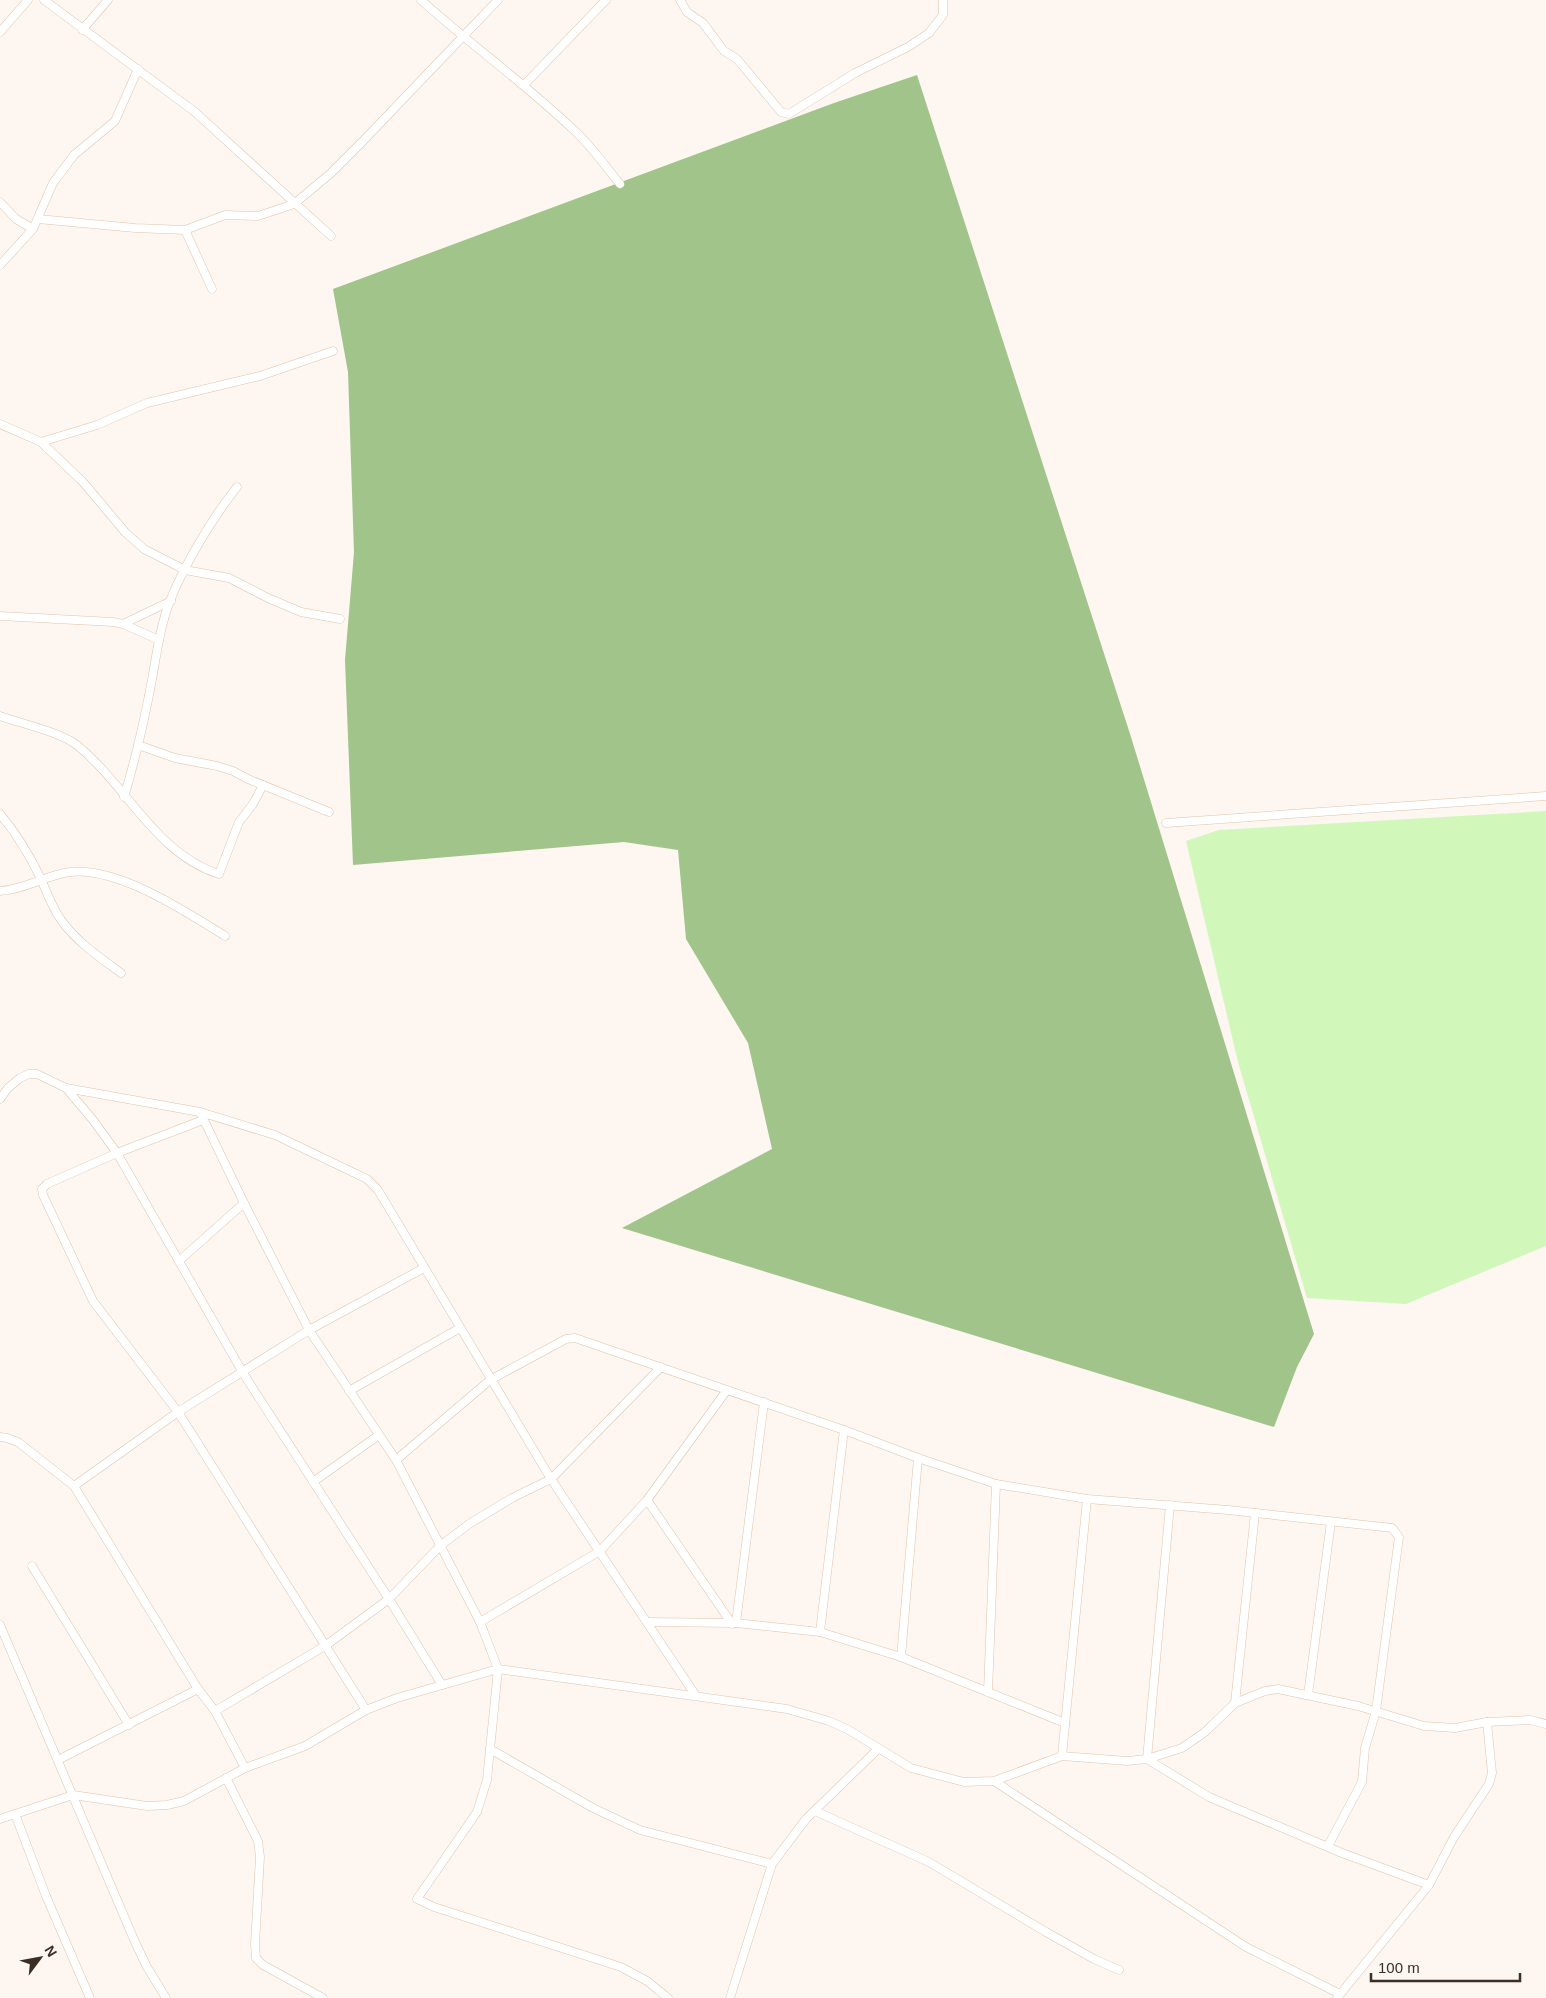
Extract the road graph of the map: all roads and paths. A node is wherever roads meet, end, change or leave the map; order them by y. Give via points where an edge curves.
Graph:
1 (44, 0) edge
2 (108, 0) edge
3 (421, 0) edge
4 (498, 0) edge
5 (606, 0) edge
6 (680, 0) edge
7 (942, 0) edge
8 (26, 1) edge
9 (82, 30) junction
10 (0, 32) edge
11 (463, 37) junction
12 (138, 68) junction
13 (524, 85) junction
14 (620, 184) dead end
15 (0, 202) edge
16 (294, 204) junction
17 (38, 219) junction
18 (33, 229) junction
19 (185, 230) junction
20 (331, 236) dead end
21 (0, 265) edge
22 (212, 289) dead end
23 (334, 351) dead end
24 (0, 424) edge
25 (41, 442) junction
26 (237, 487) dead end
27 (185, 570) junction
28 (170, 601) junction
29 (0, 616) edge
30 (340, 619) dead end
31 (123, 624) junction
32 (159, 640) junction
33 (0, 716) edge
34 (138, 745) junction
35 (263, 785) junction
36 (124, 796) junction
37 (1546, 796) edge
38 (329, 812) dead end
39 (0, 814) edge
40 (1166, 822) dead end
41 (41, 880) junction
42 (0, 891) edge
43 (225, 936) dead end
44 (121, 973) dead end
45 (66, 1088) junction
46 (0, 1099) edge
47 (202, 1116) junction
48 (117, 1153) junction
49 (244, 1203) junction
50 (179, 1261) junction
51 (424, 1268) junction
52 (460, 1328) junction
53 (309, 1330) junction
54 (661, 1367) junction
55 (243, 1373) junction
56 (490, 1380) junction
57 (727, 1390) junction
58 (349, 1391) junction
59 (764, 1402) junction
60 (178, 1412) junction
61 (844, 1430) junction
62 (379, 1435) junction
63 (0, 1437) edge
64 (918, 1458) junction
65 (396, 1460) junction
66 (551, 1479) junction
67 (313, 1482) junction
68 (996, 1484) junction
69 (74, 1486) junction
70 (1087, 1499) junction
71 (647, 1500) junction
72 (1170, 1505) junction
73 (1255, 1513) junction
74 (1331, 1522) junction
75 (440, 1546) junction
76 (600, 1551) junction
77 (32, 1566) dead end
78 (389, 1599) junction
79 (480, 1622) junction
80 (647, 1622) junction
81 (734, 1624) junction
82 (0, 1626) edge
83 (820, 1632) junction
84 (325, 1646) junction
85 (901, 1657) junction
86 (498, 1669) junction
87 (442, 1685) junction
88 (198, 1688) junction
89 (988, 1692) junction
90 (1308, 1694) junction
91 (696, 1696) junction
92 (1235, 1703) junction
93 (366, 1710) junction
94 (215, 1711) junction
95 (1376, 1712) junction
96 (1487, 1722) junction
97 (1065, 1723) junction
98 (129, 1724) junction
99 (1546, 1724) edge
100 (490, 1749) junction
101 (878, 1749) junction
102 (1062, 1756) junction
103 (1147, 1759) junction
104 (58, 1760) junction
105 (245, 1768) junction
106 (226, 1778) junction
107 (994, 1781) junction
108 (73, 1796) junction
109 (815, 1811) junction
110 (15, 1814) junction
111 (0, 1819) edge
112 (1328, 1846) junction
113 (772, 1864) junction
114 (1429, 1885) junction
115 (1119, 1970) dead end
116 (1338, 1996) edge
117 (90, 1998) edge
118 (166, 1998) edge
119 (323, 1998) edge
120 (668, 1998) edge
121 (730, 1998) edge

1 - 9 street
2 - 9 street
3 - 11 street
4 - 11 street
5 - 13 street
6 - 7 street via 687,12 703,23 782,112 789,114 929,33 943,14
8 - 10 street
9 - 12 street
11 - 13 street
11 - 16 street via 331,173
12 - 16 street via 195,112
12 - 17 street via 115,121 74,155 53,183
13 - 14 street via 578,133
15 - 18 street via 16,219
16 - 19 street via 258,216 225,215
16 - 20 street
17 - 18 street
17 - 19 street
18 - 21 street
19 - 22 street
23 - 25 street via 260,376 147,403 97,425
24 - 25 street
25 - 27 street via 83,482 132,540
26 - 27 street via 222,506
27 - 28 street
27 - 30 street via 221,576 302,612
28 - 31 street
28 - 32 street
29 - 31 street
31 - 32 street
32 - 34 street
33 - 36 street via 77,745
34 - 35 street via 175,758 217,766
34 - 36 street
35 - 36 street via 239,822 219,874 178,853
35 - 38 street
37 - 40 street
39 - 41 street
41 - 42 street via 11,891
41 - 43 street via 72,872 109,877 174,906
41 - 44 street via 70,932
45 - 46 street via 37,1074 29,1074 8,1088
45 - 47 street
45 - 48 street
47 - 48 street
47 - 49 street
47 - 51 street via 275,1135 367,1180 378,1190
48 - 50 street
48 - 60 street via 47,1184 42,1189 43,1195 93,1301
49 - 50 street
49 - 53 street
50 - 55 street
51 - 52 street
51 - 53 street
52 - 56 street
52 - 58 street
53 - 55 street
53 - 58 street
54 - 56 street via 569,1338
54 - 57 street
54 - 66 street
55 - 60 street
55 - 67 street
56 - 65 street
56 - 66 street
57 - 59 street
57 - 71 street
58 - 62 street
59 - 61 street
59 - 81 street
60 - 69 street
60 - 84 street
61 - 64 street
61 - 83 street
62 - 65 street
62 - 67 street
63 - 69 street via 18,1442
64 - 68 street
64 - 85 street
65 - 75 street
66 - 75 street via 512,1498
66 - 76 street
67 - 78 street
68 - 70 street
68 - 89 street
69 - 88 street
70 - 72 street
70 - 97 street
71 - 76 street
71 - 81 street
72 - 73 street
72 - 103 street
73 - 74 street
73 - 92 street
74 - 90 street
74 - 95 street via 1392,1528 1399,1537
75 - 78 street
75 - 79 street
76 - 79 street
76 - 80 street
77 - 98 street
78 - 84 street
78 - 87 street
79 - 86 street
80 - 81 street
80 - 91 street
81 - 83 street
82 - 104 street
83 - 85 street
84 - 93 street
84 - 94 street
85 - 89 street
86 - 87 street
86 - 91 street
86 - 100 street
87 - 93 street
88 - 94 street
88 - 98 street
89 - 97 street
90 - 92 street via 1264,1690
90 - 95 street
91 - 101 street via 787,1709 829,1721
92 - 103 street via 1205,1732 1182,1748
93 - 105 street via 305,1746
94 - 105 street
95 - 96 street via 1424,1726 1455,1728
95 - 112 street via 1365,1748 1362,1782
96 - 99 street via 1530,1720
96 - 114 street via 1492,1768 1489,1784 1454,1838
97 - 102 street
98 - 104 street
100 - 113 street via 593,1808 640,1830
100 - 120 street via 487,1780 477,1812 418,1899 621,1968 647,1981
101 - 107 street via 911,1768 964,1782
101 - 109 street
102 - 103 street via 1127,1761
102 - 107 street
103 - 112 street via 1209,1797
104 - 108 street
105 - 106 street
106 - 108 street via 184,1801 167,1805 146,1806
106 - 119 street via 258,1841 256,1958
107 - 116 street via 1246,1946
108 - 110 street
108 - 118 street via 135,1942
109 - 113 street
109 - 115 street via 929,1862 1054,1937
110 - 111 street
110 - 117 street
112 - 114 street
113 - 121 street
114 - 116 street

